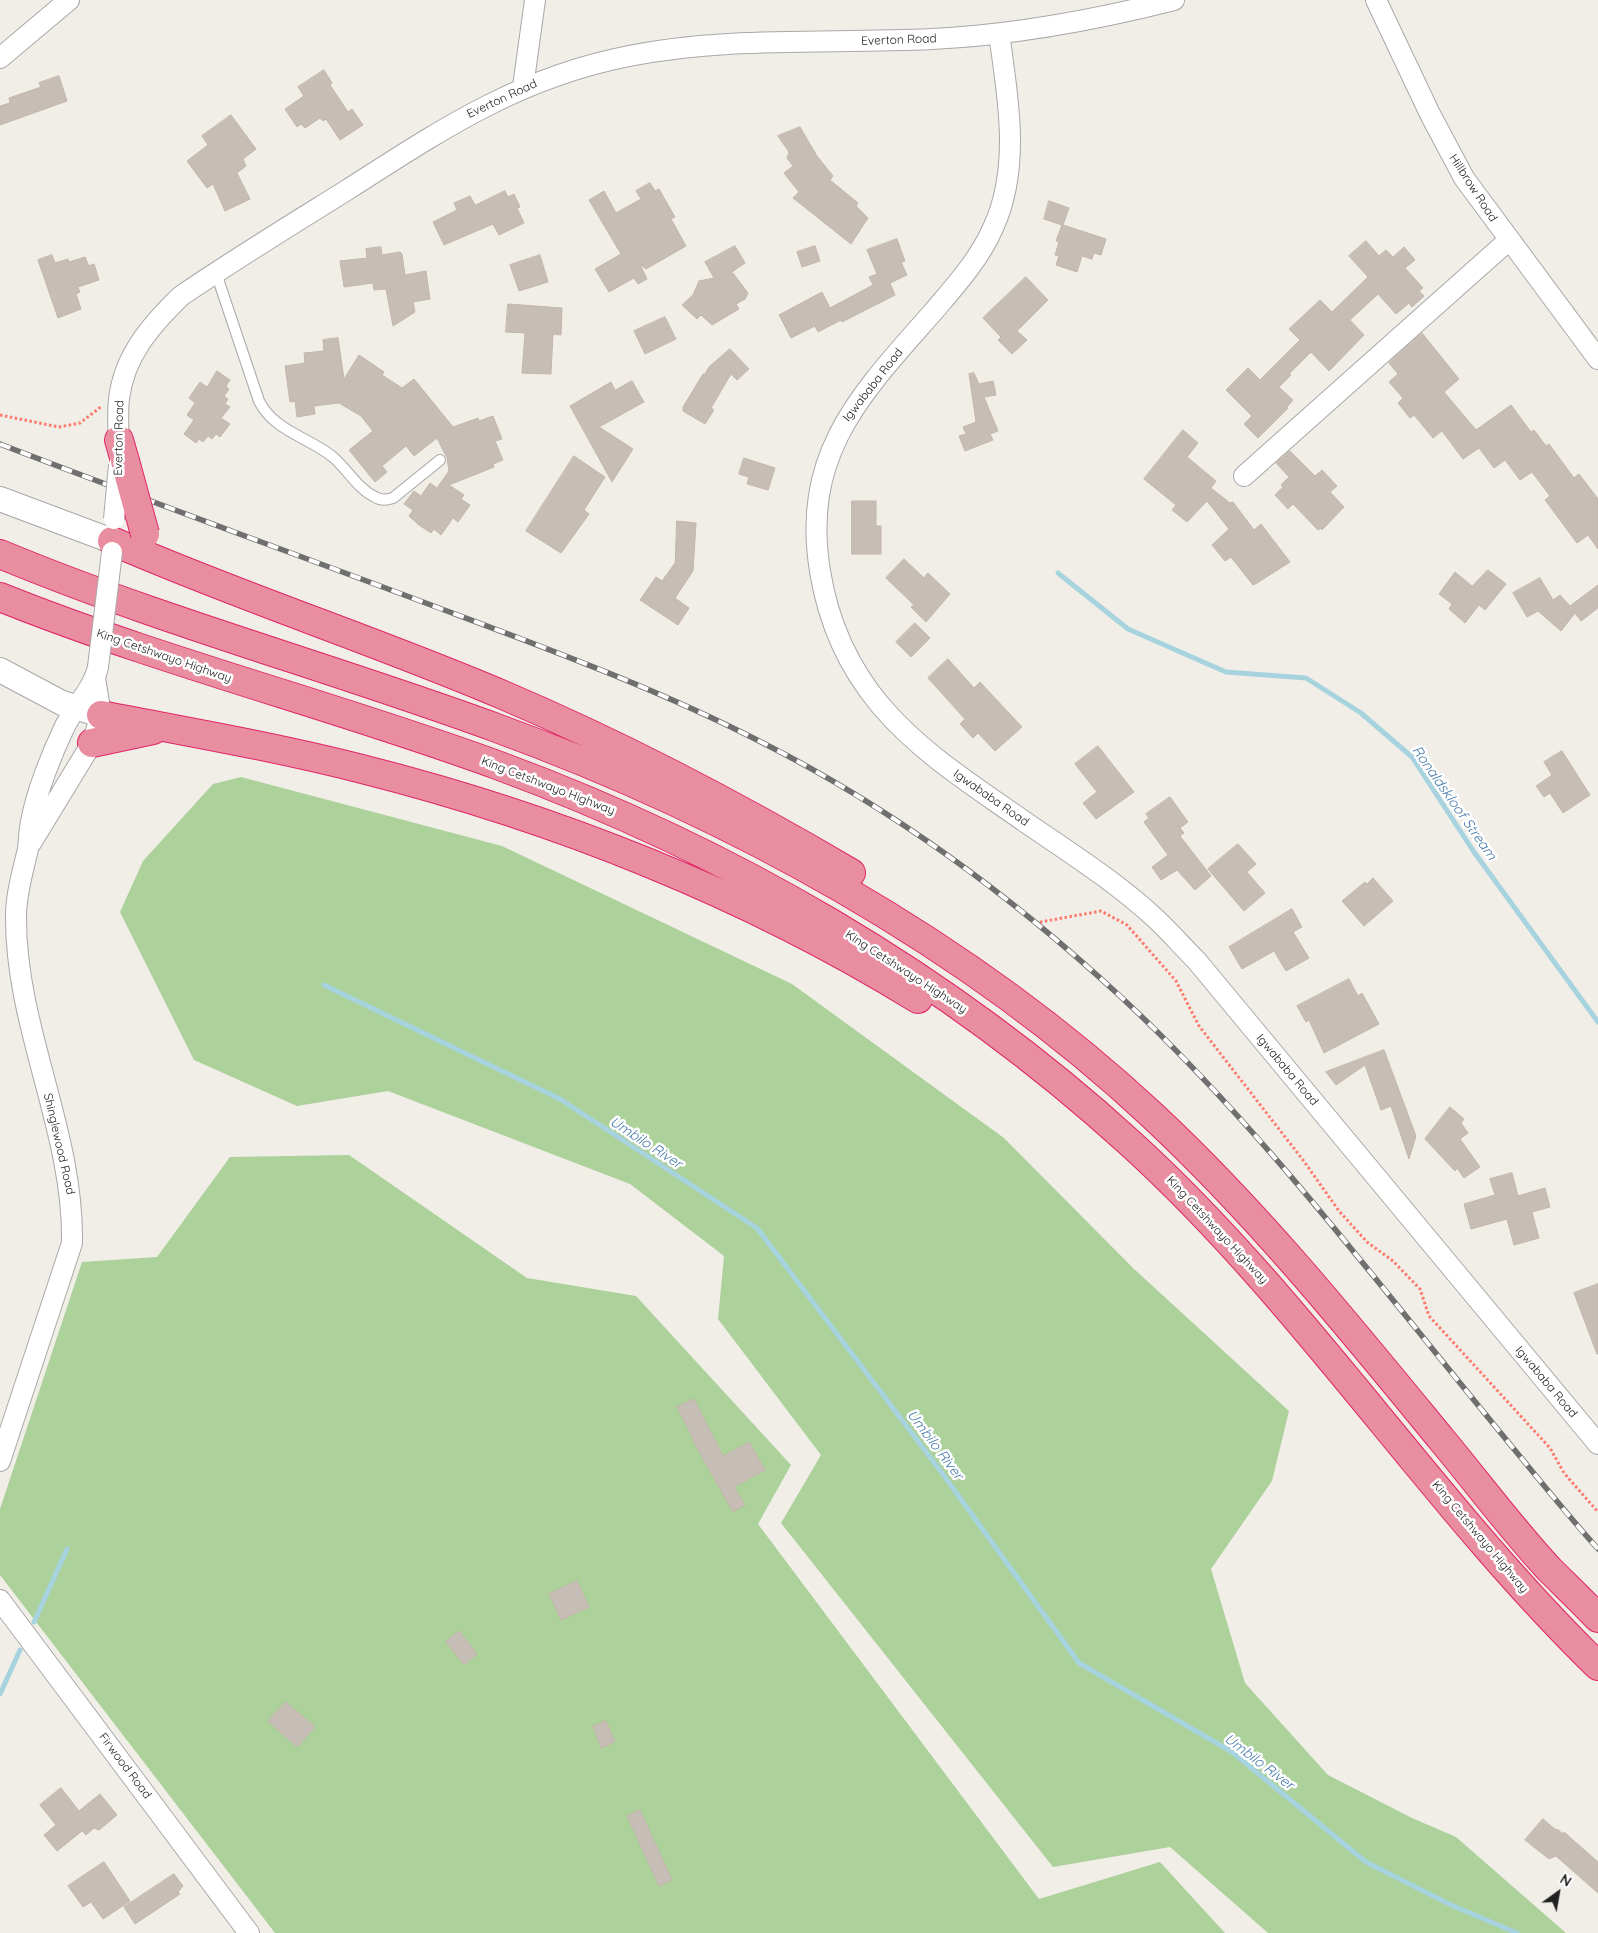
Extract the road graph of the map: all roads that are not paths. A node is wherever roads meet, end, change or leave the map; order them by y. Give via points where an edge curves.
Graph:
1 (70, 0) edge
2 (535, 0) edge
3 (1174, 0) edge
4 (1376, 0) edge
5 (999, 34) junction
6 (0, 58) edge
7 (523, 87) junction
8 (1508, 240) junction
9 (216, 273) junction
10 (1598, 359) edge
11 (121, 455) junction
12 (440, 460) dead end
13 (1244, 476) dead end
14 (0, 499) edge
15 (112, 546) junction
16 (0, 554) edge
17 (166, 564) junction
18 (0, 597) edge
19 (0, 670) edge
20 (96, 673) junction
21 (74, 708) junction
22 (101, 715) junction
23 (164, 727) junction
24 (92, 744) junction
25 (28, 849) junction
26 (1036, 1017) junction
27 (1044, 1069) junction
28 (1598, 1444) edge
29 (0, 1461) edge
30 (0, 1600) edge
31 (1598, 1618) edge
32 (1598, 1666) edge
33 (249, 1933) edge

1 - 6 street
2 - 7 street
3 - 5 street, Everton Road
4 - 8 street, Hillbrow Road via 1451,154 1475,195
5 - 7 street, Everton Road via 659,50 597,63
5 - 28 street, Igwababa Road via 1009,116 1010,163 1005,196 993,229 959,282 862,395 842,425 824,475 817,510 816,546 825,601 835,629 862,681 913,739 948,768 1090,867 1154,917 1196,960
7 - 9 street, Everton Road via 430,136
8 - 10 street, Hillbrow Road
8 - 13 street
9 - 11 street, Everton Road via 181,296 154,323 129,360 119,400
9 - 12 lane via 259,401 266,414 279,425 334,458 373,496 383,500 394,498
11 - 15 street, Everton Road, bridge
11 - 17 highway, bridge via 145,534
14 - 15 street
15 - 17 highway
15 - 20 street, Shinglewood Road, bridge
16 - 26 highway via 227,638 490,726 638,784 729,827 858,897
17 - 26 highway via 504,695 696,786 856,876 938,930 1019,998
18 - 27 highway, King Cetshwayo Highway via 140,648 494,764 648,826 842,929 963,1009
19 - 21 street
20 - 21 street, Shinglewood Road
20 - 22 street, Shinglewood Road
21 - 22 street
21 - 25 street, Shinglewood Road via 42,786 31,821
22 - 23 highway
22 - 24 street, Shinglewood Road
23 - 24 highway
23 - 27 highway via 365,769 510,812 632,857 794,930 892,983 1005,1053
24 - 25 street, Shinglewood Road
25 - 29 street, Shinglewood Road via 16,910 19,962 28,1012 66,1164 72,1207 72,1243
26 - 31 highway via 1151,1113 1224,1186 1305,1274 1547,1566
27 - 32 highway, King Cetshwayo Highway via 1157,1167 1242,1254 1518,1582
30 - 33 street, Firwood Road

